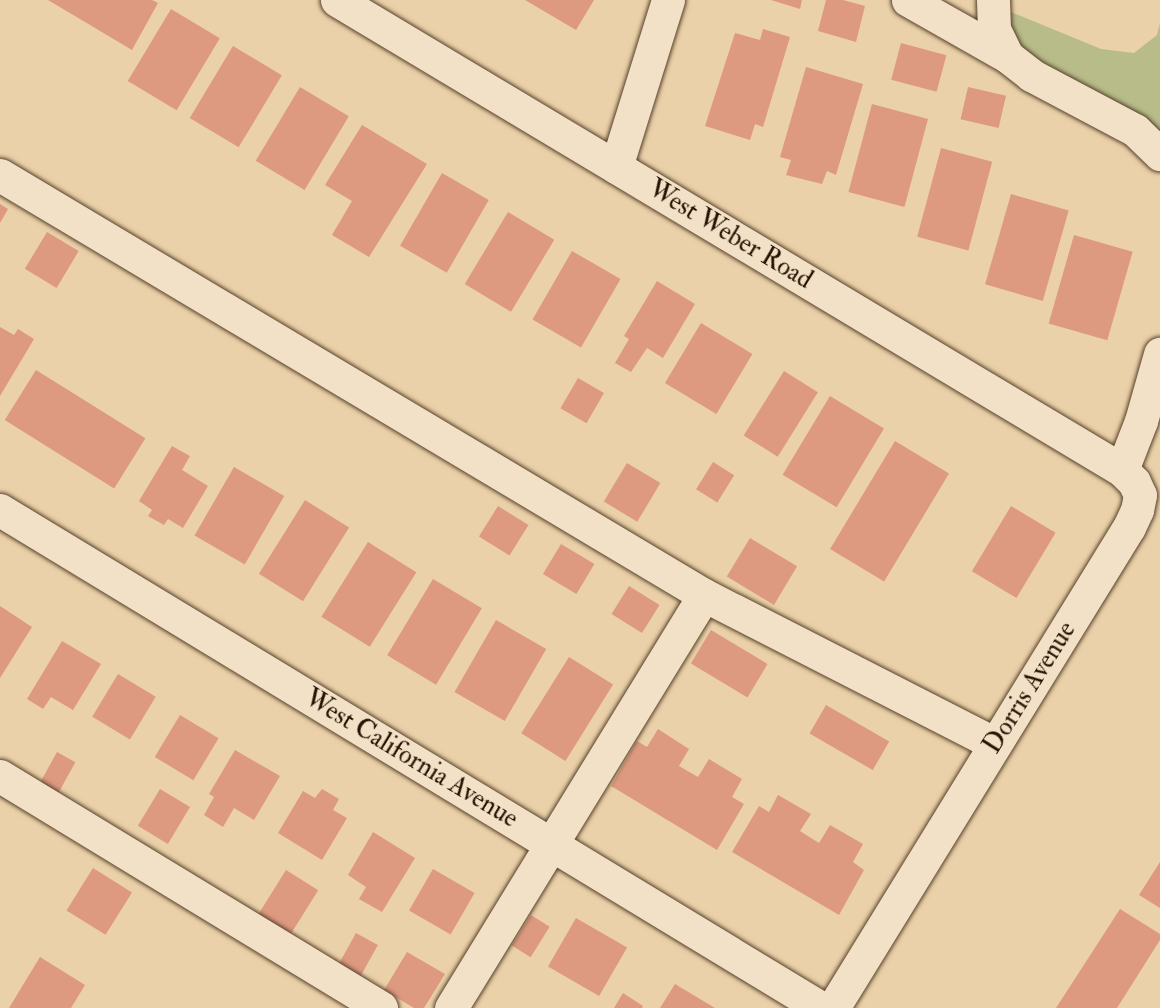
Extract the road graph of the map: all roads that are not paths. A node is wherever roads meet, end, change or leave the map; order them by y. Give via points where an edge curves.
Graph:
1 (337, 0) edge
2 (668, 0) edge
3 (908, 0) edge
4 (993, 0) edge
5 (1007, 56) junction
6 (1160, 154) edge
7 (616, 167) junction
8 (0, 175) edge
9 (1160, 354) edge
10 (1122, 470) junction
11 (0, 510) edge
12 (704, 595) junction
13 (995, 744) junction
14 (0, 776) edge
15 (552, 844) junction
16 (381, 1008) edge
17 (451, 1008) edge
18 (821, 1008) edge
19 (833, 1008) edge

1 - 7 street, West Weber Road
2 - 7 street
3 - 5 street
4 - 5 street via 994,29
5 - 6 street via 1031,75 1135,130
7 - 10 street, West Weber Road
8 - 12 street
9 - 10 street
10 - 13 street, Dorris Avenue via 1140,495 1137,510
11 - 15 street, West California Avenue
12 - 13 street
12 - 15 street
13 - 19 street, Dorris Avenue
14 - 16 street
15 - 17 street
15 - 18 street, West California Avenue

